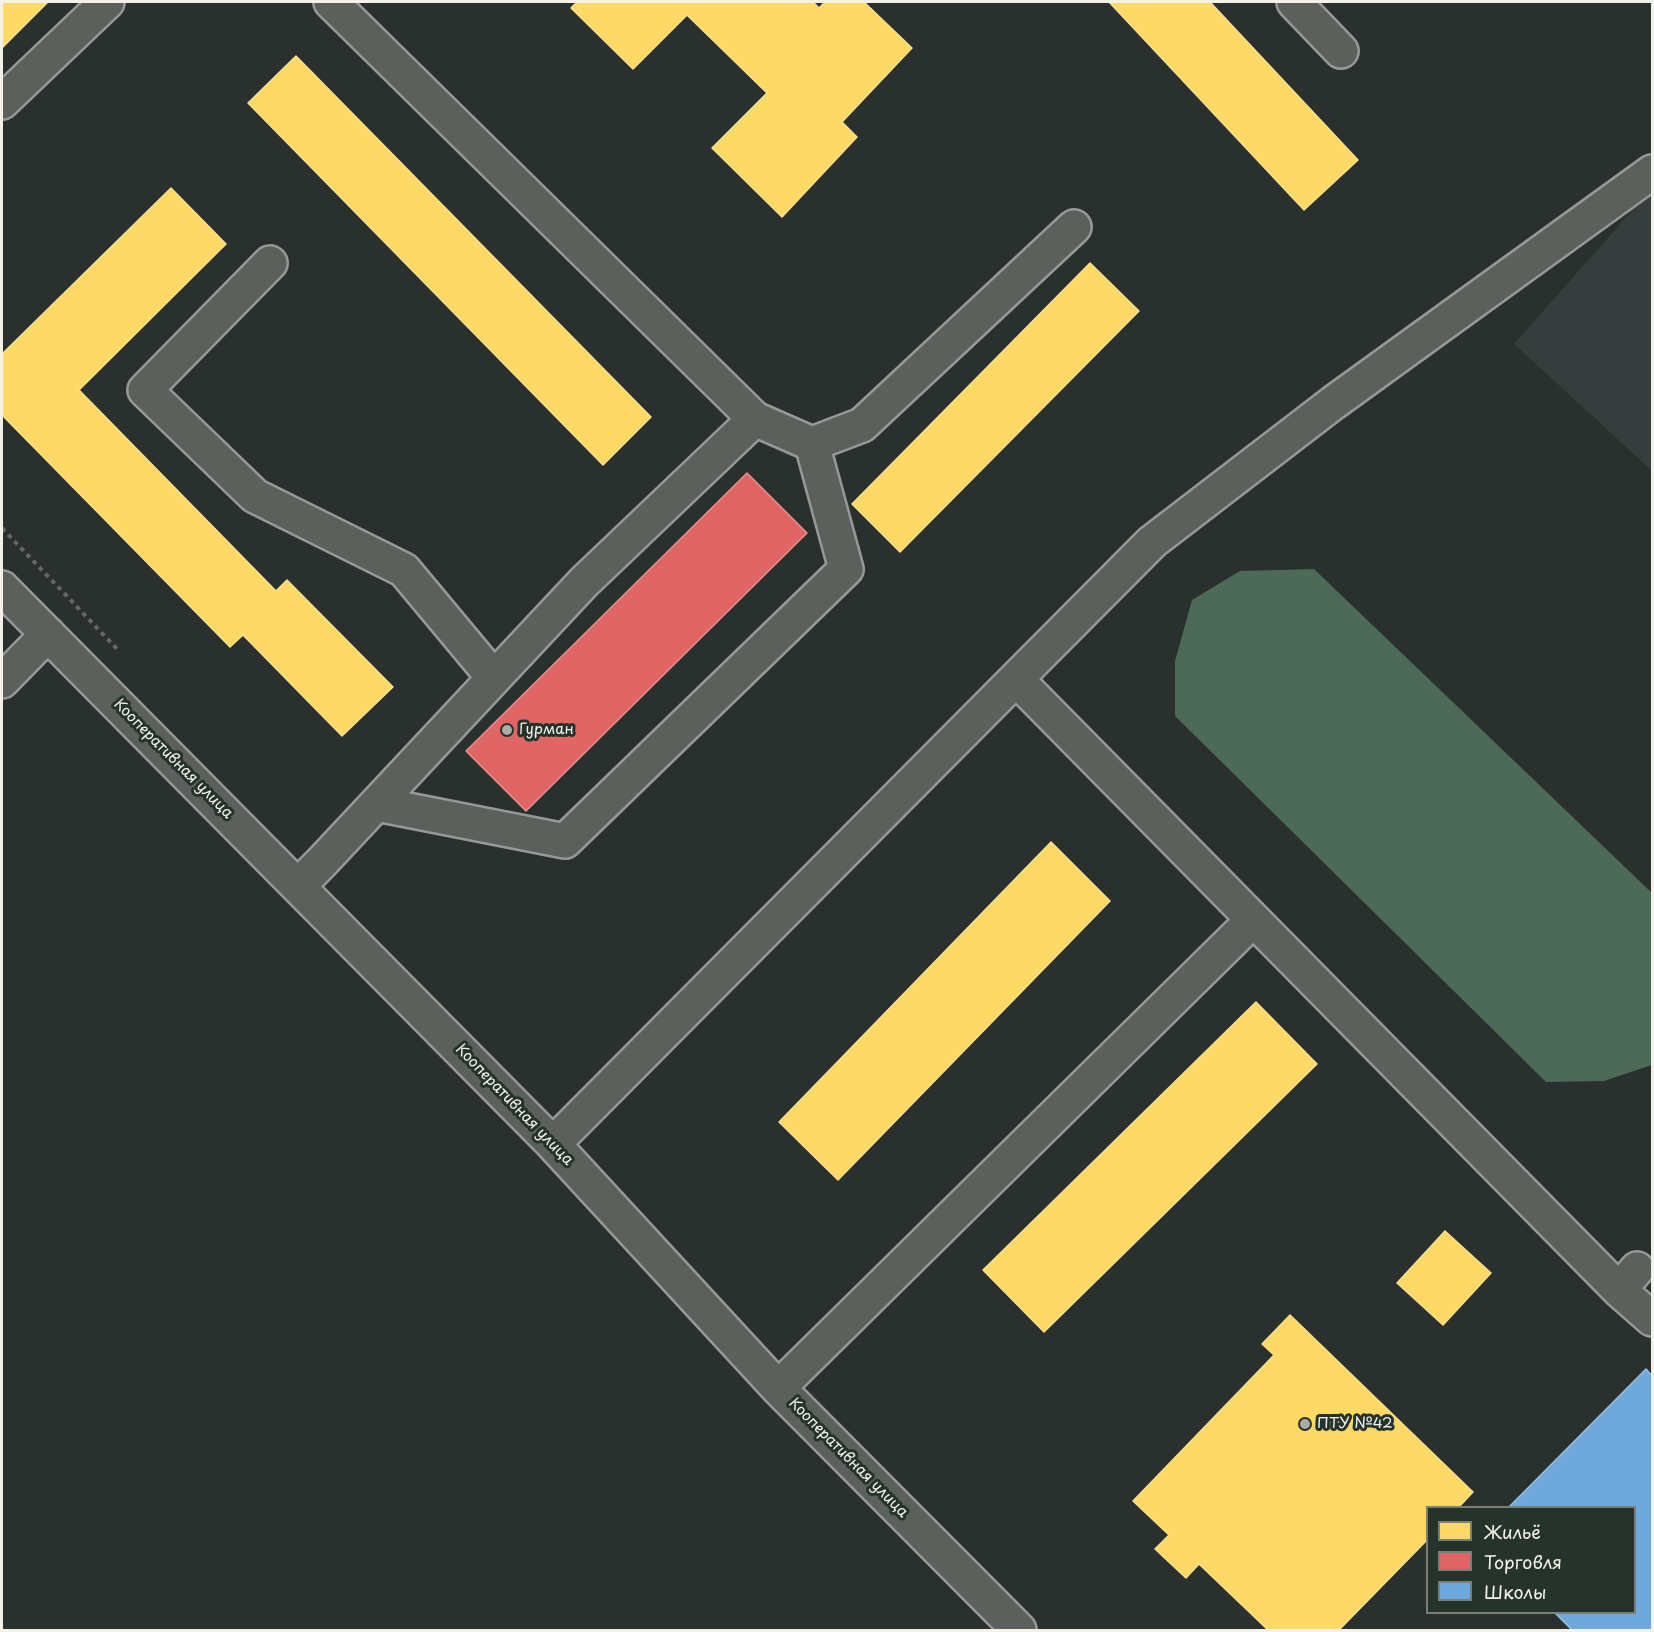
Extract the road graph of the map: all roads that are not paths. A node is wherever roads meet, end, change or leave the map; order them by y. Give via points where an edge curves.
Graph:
1 (107, 2) edge
2 (332, 2) edge
3 (1294, 2) edge
4 (1341, 51) dead end
5 (2, 102) edge
6 (1653, 172) edge
7 (1074, 227) dead end
8 (270, 263) dead end
9 (756, 419) junction
10 (812, 444) junction
11 (2, 588) edge
12 (48, 634) junction
13 (495, 678) junction
14 (1017, 680) junction
15 (2, 681) edge
16 (377, 804) junction
17 (299, 885) junction
18 (1253, 920) junction
19 (553, 1144) junction
20 (1653, 1319) edge
21 (778, 1388) junction
22 (1018, 1630) edge

1 - 5 street
2 - 9 street
3 - 4 street
6 - 14 street via 1333,403 1152,542
7 - 10 street via 862,425
8 - 13 street via 145,390 255,496 404,570
9 - 10 street
9 - 13 street via 584,582
10 - 16 street via 846,569 565,842
11 - 12 street, Кооперативная улица
12 - 15 street
12 - 17 street, Кооперативная улица
13 - 16 street
14 - 18 street
14 - 19 street
16 - 17 street
17 - 19 street, Кооперативная улица
18 - 20 street via 1628,1279
18 - 21 street
19 - 21 street, Кооперативная улица
21 - 22 street, Кооперативная улица

